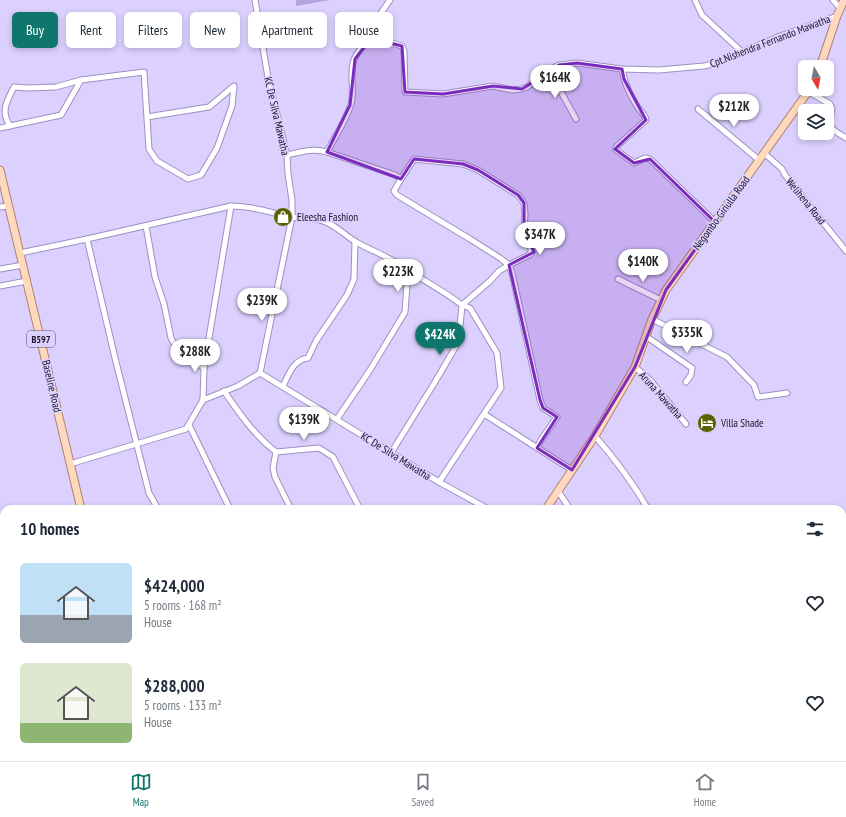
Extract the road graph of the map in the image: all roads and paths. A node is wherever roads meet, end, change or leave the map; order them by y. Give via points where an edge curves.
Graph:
1 (256, 0) edge
2 (390, 0) edge
3 (695, 0) edge
4 (833, 0) edge
5 (844, 0) edge
6 (840, 8) junction
7 (382, 12) edge
8 (837, 16) junction
9 (393, 43) edge
10 (363, 48) edge
11 (741, 52) junction
12 (822, 60) edge
13 (622, 69) junction
14 (549, 70) junction
15 (82, 80) junction
16 (806, 96) edge
17 (819, 96) edge
18 (698, 109) dead end
19 (147, 117) junction
20 (576, 119) dead end
21 (10, 126) junction
22 (0, 128) edge
23 (846, 138) edge
24 (328, 152) junction
25 (764, 153) junction
26 (287, 154) junction
27 (760, 160) junction
28 (0, 170) edge
29 (401, 180) junction
30 (9, 206) junction
31 (232, 206) junction
32 (0, 207) edge
33 (292, 217) junction
34 (715, 222) junction
35 (146, 226) junction
36 (87, 239) junction
37 (355, 241) junction
38 (846, 251) edge
39 (20, 253) junction
40 (23, 265) junction
41 (508, 265) junction
42 (0, 269) edge
43 (408, 270) junction
44 (618, 279) dead end
45 (27, 281) junction
46 (0, 286) edge
47 (661, 300) junction
48 (462, 305) junction
49 (652, 319) junction
50 (647, 337) junction
51 (635, 367) junction
52 (204, 368) junction
53 (260, 373) junction
54 (686, 382) dead end
55 (283, 386) junction
56 (224, 391) junction
57 (787, 393) dead end
58 (203, 400) junction
59 (484, 414) junction
60 (337, 419) junction
61 (686, 424) dead end
62 (188, 425) junction
63 (595, 436) junction
64 (137, 444) junction
65 (537, 448) junction
66 (276, 452) junction
67 (391, 453) junction
68 (70, 464) junction
69 (572, 470) junction
70 (438, 482) junction
71 (558, 491) junction
72 (80, 505) edge
73 (156, 505) edge
74 (228, 505) edge
75 (289, 505) edge
76 (358, 505) edge
77 (481, 505) edge
78 (549, 505) edge
79 (567, 505) edge
80 (646, 505) edge

1 - 26 street, KC De Silva Mawatha via 268,78
2 - 7 street
3 - 11 street via 702,14
4 - 6 street
5 - 6 main road
6 - 8 main road
8 - 11 street, Cpt.Nishendra Fernando Mawatha
8 - 12 main road
9 - 14 street, Cpt.Nishendra Fernando Mawatha via 402,46 404,51 405,92 443,94 488,87 522,89
10 - 24 street via 354,59 353,96 350,105
11 - 13 street, Cpt.Nishendra Fernando Mawatha via 704,66 659,70
13 - 14 street, Cpt.Nishendra Fernando Mawatha via 577,63 559,65
13 - 34 street via 636,105 646,120 616,147 616,150 634,164 645,158 650,159
14 - 20 street
15 - 19 street via 144,72
15 - 21 street via 61,115
15 - 21 street via 56,87 14,87 4,110
16 - 25 main road, Negombo-Giriulla Road
17 - 23 street via 832,108 829,124 831,129
18 - 27 street
19 - 19 street via 149,148 157,161 188,179 201,175 217,148 232,106 234,86 209,107
21 - 22 street
24 - 26 street via 312,150
24 - 29 street via 395,175
25 - 27 main road, Negombo-Giriulla Road
25 - 38 street, Welihena Road via 782,169
26 - 33 street, KC De Silva Mawatha
27 - 34 main road, Negombo-Giriulla Road
28 - 30 main road, Baseline Road / B597
29 - 41 street via 394,191 397,195
29 - 41 street via 414,159 463,164 478,170 518,195 524,203 524,232 532,254
30 - 32 street
30 - 39 main road, Baseline Road / B597
31 - 33 street via 245,206
31 - 35 street
31 - 52 street
33 - 37 street via 320,220
33 - 53 street, KC De Silva Mawatha
34 - 47 main road, Negombo-Giriulla Road
35 - 36 street
35 - 52 street via 155,277 171,338 179,348
36 - 39 street
36 - 64 street
37 - 43 street
37 - 55 street via 354,279 347,296 316,341 308,358 294,364
39 - 40 main road, Baseline Road / B597
40 - 42 street
40 - 45 main road, Baseline Road / B597
41 - 48 street
41 - 65 street via 512,273 540,400 543,408 557,417
43 - 48 street
43 - 60 street via 405,312
44 - 47 street
45 - 46 street
45 - 68 main road, Baseline Road / B597
47 - 49 main road, Negombo-Giriulla Road
48 - 59 street via 470,308 497,353 501,388
48 - 67 street via 456,346
49 - 50 main road, Negombo-Giriulla Road
49 - 57 street via 727,357 754,386 758,397
50 - 51 main road, Negombo-Giriulla Road
50 - 54 street via 692,368
51 - 61 street, Aruna Mawatha via 651,381
51 - 63 main road, Negombo-Giriulla Road
52 - 58 street
53 - 55 street, KC De Silva Mawatha
53 - 56 street
55 - 60 street, KC De Silva Mawatha
56 - 58 street
56 - 66 street via 263,442
58 - 62 street
59 - 65 street
59 - 70 street
60 - 67 street, KC De Silva Mawatha
62 - 64 street via 186,429
62 - 74 street
63 - 69 main road, Negombo-Giriulla Road
63 - 80 street via 631,481
64 - 68 street
64 - 73 street via 149,492
65 - 69 street
66 - 75 street via 273,468 275,478
66 - 76 street via 319,448 333,458
67 - 70 street, KC De Silva Mawatha
68 - 72 main road, Baseline Road / B597
69 - 71 main road, Negombo-Giriulla Road
70 - 77 street, KC De Silva Mawatha
71 - 78 main road, Negombo-Giriulla Road
71 - 79 street

